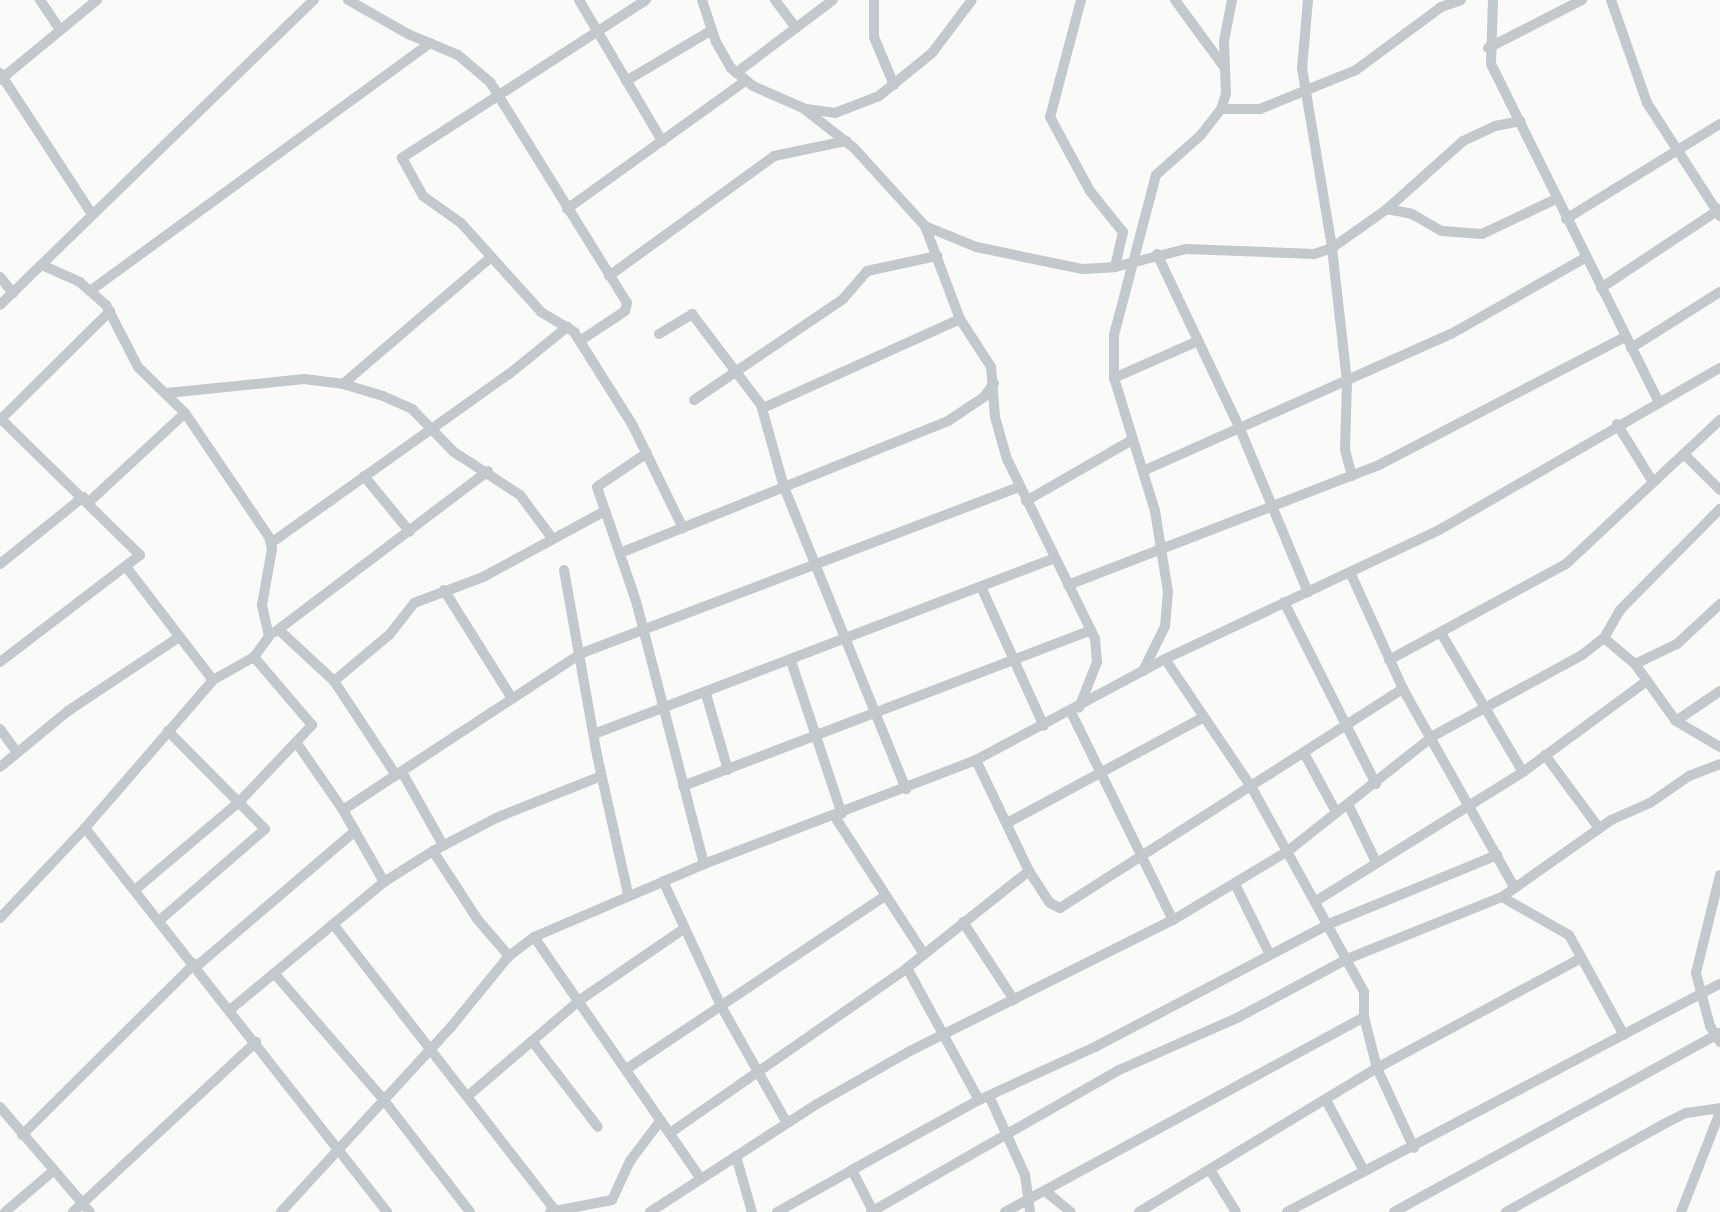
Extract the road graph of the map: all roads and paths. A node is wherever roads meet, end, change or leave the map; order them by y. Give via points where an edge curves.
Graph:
1 (40, 0) edge
2 (97, 0) edge
3 (302, 0) edge
4 (314, 0) edge
5 (348, 0) edge
6 (579, 0) edge
7 (646, 0) edge
8 (702, 0) edge
9 (775, 0) edge
10 (833, 0) edge
11 (874, 0) edge
12 (972, 0) edge
13 (1081, 0) edge
14 (1175, 0) edge
15 (1232, 0) edge
16 (1308, 0) edge
17 (1461, 0) edge
18 (1493, 0) edge
19 (1582, 0) edge
20 (1611, 0) edge
21 (295, 19) junction
22 (796, 28) junction
23 (596, 29) junction
24 (60, 30) junction
25 (712, 30) junction
26 (430, 43) junction
27 (1488, 48) junction
28 (1226, 68) junction
29 (736, 73) junction
30 (1, 77) edge
31 (626, 80) junction
32 (744, 81) junction
33 (894, 85) junction
34 (498, 93) junction
35 (1305, 93) junction
36 (803, 108) junction
37 (1222, 109) junction
38 (1521, 121) junction
39 (1720, 124) edge
40 (662, 141) junction
41 (846, 141) junction
42 (1676, 153) junction
43 (1558, 198) junction
44 (567, 209) junction
45 (1387, 209) junction
46 (1719, 212) edge
47 (92, 214) junction
48 (1566, 219) junction
49 (925, 226) junction
50 (1332, 248) junction
51 (1157, 254) junction
52 (937, 256) junction
53 (490, 258) junction
54 (1586, 258) junction
55 (1134, 261) junction
56 (42, 265) junction
57 (1115, 267) junction
58 (609, 276) junction
59 (0, 277) edge
60 (1601, 288) junction
61 (90, 291) junction
62 (1720, 292) edge
63 (13, 293) junction
64 (0, 305) edge
65 (110, 311) junction
66 (960, 319) junction
67 (568, 327) junction
68 (659, 334) dead end
69 (1625, 337) junction
70 (580, 341) junction
71 (1198, 341) junction
72 (1631, 348) junction
73 (1720, 368) edge
74 (734, 371) junction
75 (1114, 377) junction
76 (1347, 382) junction
77 (995, 383) junction
78 (343, 384) junction
79 (167, 393) junction
80 (694, 400) dead end
81 (1658, 401) junction
82 (763, 408) junction
83 (185, 413) junction
84 (0, 419) edge
85 (1720, 420) edge
86 (1617, 424) junction
87 (432, 426) junction
88 (1240, 429) junction
89 (1132, 440) junction
90 (647, 453) junction
91 (1684, 454) junction
92 (488, 471) junction
93 (1143, 471) junction
94 (1352, 475) junction
95 (364, 476) junction
96 (1653, 482) junction
97 (785, 487) junction
98 (1019, 487) junction
99 (1720, 490) edge
100 (86, 499) junction
101 (1026, 500) junction
102 (1269, 504) junction
103 (1720, 509) edge
104 (605, 512) junction
105 (683, 528) junction
106 (410, 532) junction
107 (552, 538) junction
108 (271, 543) junction
109 (1162, 548) junction
110 (620, 553) junction
111 (1054, 558) junction
112 (0, 564) edge
113 (816, 565) junction
114 (127, 568) junction
115 (564, 570) dead end
116 (1350, 572) junction
117 (1068, 585) junction
118 (982, 589) junction
119 (444, 590) junction
120 (1308, 592) junction
121 (1284, 602) junction
122 (1720, 604) edge
123 (279, 630) junction
124 (1091, 630) junction
125 (643, 631) junction
126 (1441, 633) junction
127 (269, 636) junction
128 (178, 638) junction
129 (1604, 638) junction
130 (844, 641) junction
131 (582, 653) junction
132 (254, 657) junction
133 (1165, 659) junction
134 (1014, 660) junction
135 (1389, 660) junction
136 (0, 662) edge
137 (791, 662) junction
138 (1635, 664) junction
139 (1143, 671) junction
140 (213, 680) junction
141 (334, 681) junction
142 (1647, 681) junction
143 (1403, 689) junction
144 (1720, 691) edge
145 (706, 694) junction
146 (511, 697) junction
147 (1485, 707) junction
148 (662, 710) junction
149 (1075, 710) junction
150 (875, 715) junction
151 (1204, 717) junction
152 (1676, 721) junction
153 (1347, 725) junction
154 (1044, 726) junction
155 (0, 729) edge
156 (168, 731) junction
157 (594, 734) junction
158 (1433, 736) junction
159 (814, 738) junction
160 (296, 742) junction
161 (1720, 747) edge
162 (16, 751) junction
163 (1304, 753) junction
164 (1545, 755) junction
165 (976, 760) junction
166 (1720, 764) edge
167 (0, 767) edge
168 (727, 769) junction
169 (1102, 770) junction
170 (1523, 772) junction
171 (399, 774) junction
172 (601, 776) junction
173 (1376, 784) junction
174 (683, 786) junction
175 (1252, 788) junction
176 (906, 789) junction
177 (240, 801) junction
178 (1348, 804) junction
179 (1470, 805) junction
180 (343, 810) junction
181 (1336, 812) junction
182 (839, 816) junction
183 (1009, 822) junction
184 (85, 828) junction
185 (1599, 828) junction
186 (355, 831) junction
187 (443, 845) junction
188 (1288, 850) junction
189 (433, 851) junction
190 (1497, 855) junction
191 (1144, 857) junction
192 (1376, 862) junction
193 (704, 864) junction
194 (1029, 871) junction
195 (1720, 874) edge
196 (663, 881) junction
197 (384, 882) junction
198 (1235, 884) junction
199 (1514, 887) junction
200 (136, 889) junction
201 (628, 894) junction
202 (885, 896) junction
203 (1502, 897) junction
204 (1316, 901) junction
205 (0, 918) edge
206 (160, 920) junction
207 (1174, 920) junction
208 (963, 922) junction
209 (333, 924) junction
210 (1329, 924) junction
211 (685, 928) junction
212 (534, 937) junction
213 (924, 954) junction
214 (1270, 955) junction
215 (509, 956) junction
216 (1581, 958) junction
217 (1347, 959) junction
218 (195, 965) junction
219 (907, 968) junction
220 (274, 973) junction
221 (1720, 984) edge
222 (1702, 996) junction
223 (580, 1000) junction
224 (1014, 1000) junction
225 (721, 1006) junction
226 (231, 1009) junction
227 (1364, 1017) junction
228 (941, 1034) junction
229 (1624, 1035) junction
230 (1719, 1037) edge
231 (532, 1041) junction
232 (256, 1042) junction
233 (431, 1049) junction
234 (628, 1068) junction
235 (1377, 1068) junction
236 (756, 1071) junction
237 (469, 1096) junction
238 (984, 1098) junction
239 (383, 1099) junction
240 (1326, 1100) junction
241 (0, 1107) edge
242 (1720, 1110) edge
243 (662, 1119) junction
244 (788, 1123) junction
245 (598, 1127) dead end
246 (670, 1133) junction
247 (1009, 1133) junction
248 (22, 1135) junction
249 (338, 1148) junction
250 (1414, 1148) junction
251 (736, 1156) junction
252 (852, 1170) junction
253 (1210, 1170) junction
254 (1364, 1171) junction
255 (52, 1172) junction
256 (701, 1178) junction
257 (1045, 1191) junction
258 (1030, 1199) junction
259 (82, 1210) edge
260 (383, 1211) edge
261 (553, 1211) edge
262 (5, 1212) edge
263 (281, 1212) edge
264 (470, 1212) edge
265 (650, 1212) edge
266 (752, 1212) edge
267 (777, 1212) edge
268 (872, 1212) edge
269 (1005, 1212) edge
270 (1030, 1212) edge
271 (1071, 1212) edge
272 (1139, 1212) edge
273 (1236, 1212) edge
274 (1287, 1212) edge
275 (1394, 1212) edge
276 (1506, 1212) edge
277 (1681, 1212) edge

1 - 24 street
2 - 24 street
3 - 21 street
4 - 21 street
5 - 26 street
6 - 23 street
7 - 23 street
8 - 25 street
9 - 22 street
10 - 22 street
11 - 33 street via 874,37
12 - 33 street via 932,53
13 - 57 street via 1050,117 1090,191 1123,232
14 - 28 street
15 - 28 street via 1224,41
16 - 35 street via 1301,56
17 - 35 street via 1441,7 1372,62
18 - 27 street
19 - 27 street
20 - 42 street via 1644,97
21 - 47 street
22 - 29 street
23 - 31 street
23 - 34 street
24 - 30 street
25 - 29 street
25 - 31 street
26 - 34 street via 480,69
26 - 61 street
27 - 38 street via 1490,64
28 - 37 street
29 - 32 street
30 - 47 street
31 - 40 street
32 - 36 street
32 - 40 street
33 - 36 street via 863,105 835,113
34 - 44 street
34 - 53 street via 402,158 423,196 461,223
35 - 37 street via 1250,111
35 - 50 street
36 - 41 street
37 - 55 street via 1156,176
38 - 43 street
38 - 45 street via 1495,126 1463,141
39 - 42 street
40 - 44 street
41 - 49 street
41 - 58 street via 774,156
42 - 46 street
42 - 48 street
43 - 45 street via 1482,234 1442,231 1412,214
43 - 48 street
44 - 58 street
45 - 50 street
46 - 60 street
47 - 56 street
48 - 54 street
49 - 52 street
49 - 57 street via 976,247 1082,269
50 - 51 street via 1304,255 1186,249
50 - 76 street
51 - 55 street
51 - 71 street
52 - 66 street
52 - 74 street via 867,271 843,299
53 - 67 street via 541,312
53 - 78 street
54 - 60 street
54 - 76 street via 1451,334
55 - 57 street
55 - 75 street via 1114,335
56 - 61 street
56 - 63 street
58 - 70 street via 628,307
59 - 63 street
60 - 69 street
61 - 65 street
62 - 72 street
63 - 64 street
65 - 79 street via 138,367
65 - 84 street
66 - 77 street via 989,360
66 - 82 street
67 - 70 street
67 - 87 street
68 - 74 street via 692,314
69 - 72 street
69 - 94 street via 1513,392 1409,451
70 - 90 street
71 - 75 street
71 - 88 street
72 - 81 street
73 - 81 street
74 - 80 street
74 - 82 street
75 - 89 street
76 - 88 street
76 - 94 street via 1345,450
77 - 97 street via 984,397 948,421
77 - 98 street via 995,417
78 - 79 street via 287,380
78 - 87 street via 402,404
79 - 83 street
81 - 86 street
82 - 97 street
83 - 100 street
83 - 108 street
84 - 100 street
85 - 91 street
86 - 96 street
86 - 116 street via 1477,509
87 - 92 street via 454,452
87 - 95 street
88 - 93 street
88 - 102 street
89 - 93 street
89 - 101 street
90 - 104 street via 597,484
90 - 105 street
91 - 96 street
91 - 99 street
92 - 106 street
92 - 107 street via 502,487 520,495
93 - 109 street
94 - 102 street
95 - 106 street
95 - 108 street
96 - 126 street via 1551,575
97 - 105 street
97 - 113 street
98 - 101 street
98 - 113 street
100 - 112 street
100 - 114 street via 139,553
101 - 111 street
102 - 109 street
102 - 120 street
103 - 129 street via 1620,610
104 - 107 street
104 - 110 street
105 - 110 street
106 - 123 street
107 - 119 street via 475,582
108 - 127 street via 262,605
109 - 117 street
109 - 139 street via 1169,605 1165,626
110 - 125 street
111 - 117 street
111 - 118 street
113 - 125 street
113 - 130 street
114 - 128 street
114 - 136 street via 82,595
115 - 131 street
116 - 120 street
116 - 135 street
117 - 124 street
118 - 130 street
118 - 134 street
119 - 141 street via 414,603 390,634
119 - 146 street
120 - 121 street
121 - 133 street
121 - 153 street
122 - 138 street via 1677,644
123 - 127 street
123 - 141 street
124 - 134 street
124 - 149 street via 1097,662
125 - 131 street
125 - 148 street
126 - 135 street
126 - 147 street
127 - 132 street
128 - 140 street
128 - 162 street
129 - 138 street
129 - 147 street via 1582,655
130 - 137 street
130 - 150 street
131 - 146 street
131 - 157 street
132 - 140 street
132 - 160 street via 311,720
133 - 139 street
133 - 151 street
134 - 150 street
134 - 154 street
135 - 143 street
137 - 145 street
137 - 159 street
138 - 142 street
139 - 149 street
140 - 156 street
141 - 171 street
142 - 152 street
142 - 164 street
143 - 153 street
143 - 158 street
144 - 152 street
145 - 148 street
145 - 168 street
146 - 171 street
147 - 158 street
147 - 170 street
148 - 157 street
148 - 174 street
149 - 154 street
149 - 169 street
150 - 159 street
150 - 176 street
151 - 169 street
151 - 175 street
152 - 161 street
153 - 163 street
153 - 173 street
154 - 165 street
155 - 162 street
156 - 177 street
156 - 184 street
157 - 172 street
158 - 173 street
158 - 179 street
159 - 168 street
159 - 182 street
160 - 177 street
160 - 180 street
162 - 167 street
163 - 175 street
163 - 181 street
164 - 170 street
164 - 185 street
165 - 176 street
165 - 183 street
166 - 185 street via 1689,776 1650,803
168 - 174 street
169 - 183 street
169 - 191 street
170 - 179 street
171 - 180 street
171 - 187 street
172 - 187 street via 496,818
172 - 201 street
173 - 178 street
174 - 193 street
175 - 188 street
175 - 191 street
176 - 182 street
177 - 200 street
177 - 206 street via 264,831
178 - 181 street
178 - 192 street
179 - 190 street
179 - 192 street
180 - 186 street
181 - 188 street
182 - 193 street
182 - 202 street
183 - 194 street
184 - 200 street
184 - 205 street
185 - 199 street
186 - 197 street
186 - 218 street
187 - 189 street
188 - 198 street
188 - 204 street
189 - 197 street
189 - 215 street via 478,920
190 - 199 street
190 - 210 street
191 - 194 street via 1060,908 1050,902
191 - 207 street
192 - 204 street
193 - 196 street
194 - 208 street
195 - 222 street via 1696,974
196 - 201 street
196 - 211 street
197 - 209 street
198 - 207 street
198 - 214 street
199 - 203 street
200 - 206 street
201 - 212 street
202 - 213 street
202 - 225 street
203 - 216 street via 1560,928
203 - 217 street
204 - 210 street
206 - 218 street
207 - 224 street
208 - 213 street
208 - 224 street
209 - 220 street
209 - 233 street
210 - 214 street
210 - 217 street
211 - 223 street
211 - 225 street
212 - 215 street
212 - 223 street
213 - 219 street
214 - 238 street via 1095,1048
215 - 233 street
216 - 229 street
216 - 235 street
217 - 227 street via 1364,992
217 - 247 street via 1239,1017 1119,1070
218 - 226 street
218 - 248 street
219 - 228 street
219 - 236 street
220 - 226 street
220 - 239 street
221 - 222 street
222 - 229 street
222 - 230 street
223 - 231 street
223 - 234 street
224 - 228 street
225 - 234 street
225 - 236 street
226 - 232 street
227 - 235 street
227 - 257 street
228 - 238 street
228 - 244 street
229 - 250 street
230 - 275 street
231 - 237 street
231 - 245 street
232 - 249 street
232 - 259 street
233 - 237 street
233 - 239 street
234 - 243 street
235 - 240 street
235 - 250 street
236 - 244 street
236 - 246 street
237 - 261 street
238 - 247 street
238 - 252 street
239 - 249 street
239 - 264 street
240 - 253 street
240 - 254 street
241 - 248 street
242 - 276 street via 1686,1113
242 - 277 street
243 - 246 street
243 - 261 street via 630,1161 612,1200
244 - 251 street
246 - 256 street
247 - 258 street
247 - 268 street
248 - 255 street
249 - 260 street
249 - 263 street
250 - 254 street
251 - 256 street
251 - 266 street
252 - 267 street
252 - 268 street
253 - 272 street
253 - 273 street
254 - 274 street
255 - 259 street
255 - 262 street
256 - 265 street
257 - 258 street
257 - 271 street
258 - 269 street
258 - 270 street

